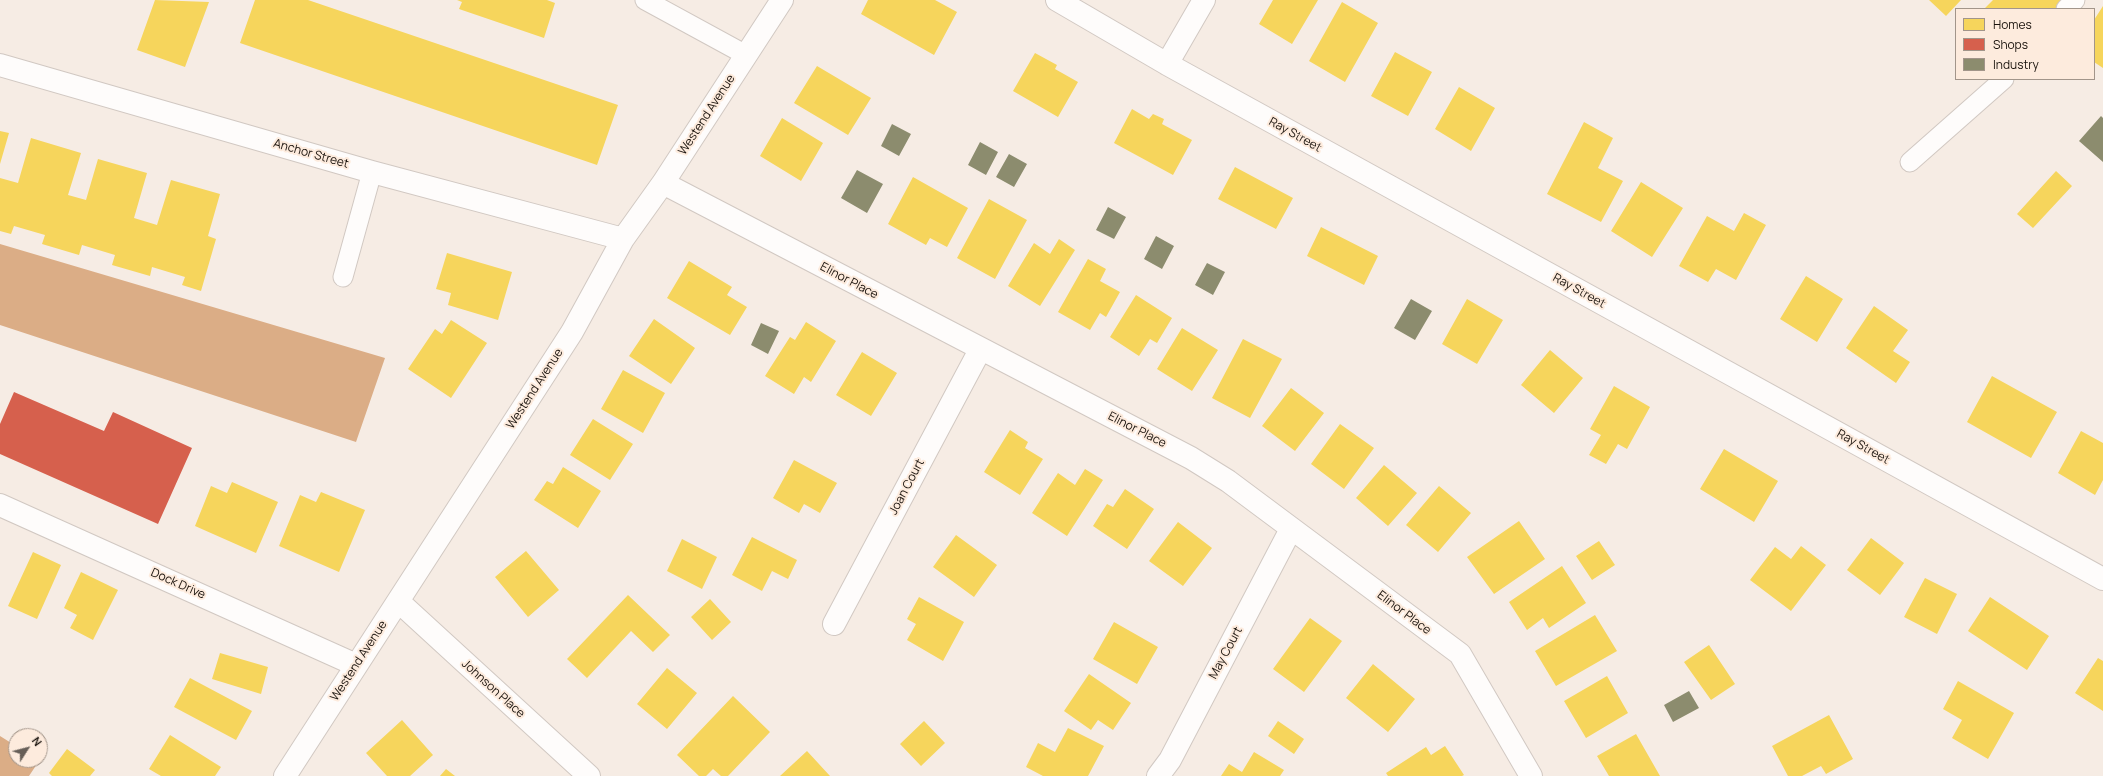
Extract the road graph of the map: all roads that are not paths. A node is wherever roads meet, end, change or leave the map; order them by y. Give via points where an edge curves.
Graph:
1 (645, 0) edge
2 (782, 0) edge
3 (1057, 0) edge
4 (1204, 0) edge
5 (2075, 0) edge
6 (2067, 8) edge
7 (746, 55) junction
8 (1167, 64) junction
9 (0, 65) edge
10 (2003, 80) edge
11 (1910, 162) dead end
12 (372, 172) junction
13 (663, 184) junction
14 (623, 240) junction
15 (343, 277) dead end
16 (980, 350) junction
17 (0, 504) edge
18 (1291, 529) junction
19 (2103, 579) edge
20 (398, 601) junction
21 (834, 624) dead end
22 (356, 665) junction
23 (285, 776) edge
24 (589, 776) edge
25 (1158, 776) edge
26 (1531, 776) edge

1 - 7 lane
2 - 7 street, Westend Avenue
3 - 8 street, Ray Street
4 - 8 street
5 - 6 lane
7 - 13 street, Westend Avenue
8 - 19 street, Ray Street
9 - 12 street, Anchor Street
10 - 11 lane
12 - 14 street, Anchor Street
12 - 15 lane
13 - 14 street, Westend Avenue
13 - 16 street, Elinor Place
14 - 20 street, Westend Avenue via 572,332
16 - 18 street, Elinor Place via 1191,458 1228,481
16 - 21 street, Joan Court
17 - 22 street, Dock Drive
18 - 25 street, May Court via 1170,760
18 - 26 street, Elinor Place via 1460,654
20 - 22 street, Westend Avenue
20 - 24 street, Johnson Place
22 - 23 street, Westend Avenue

